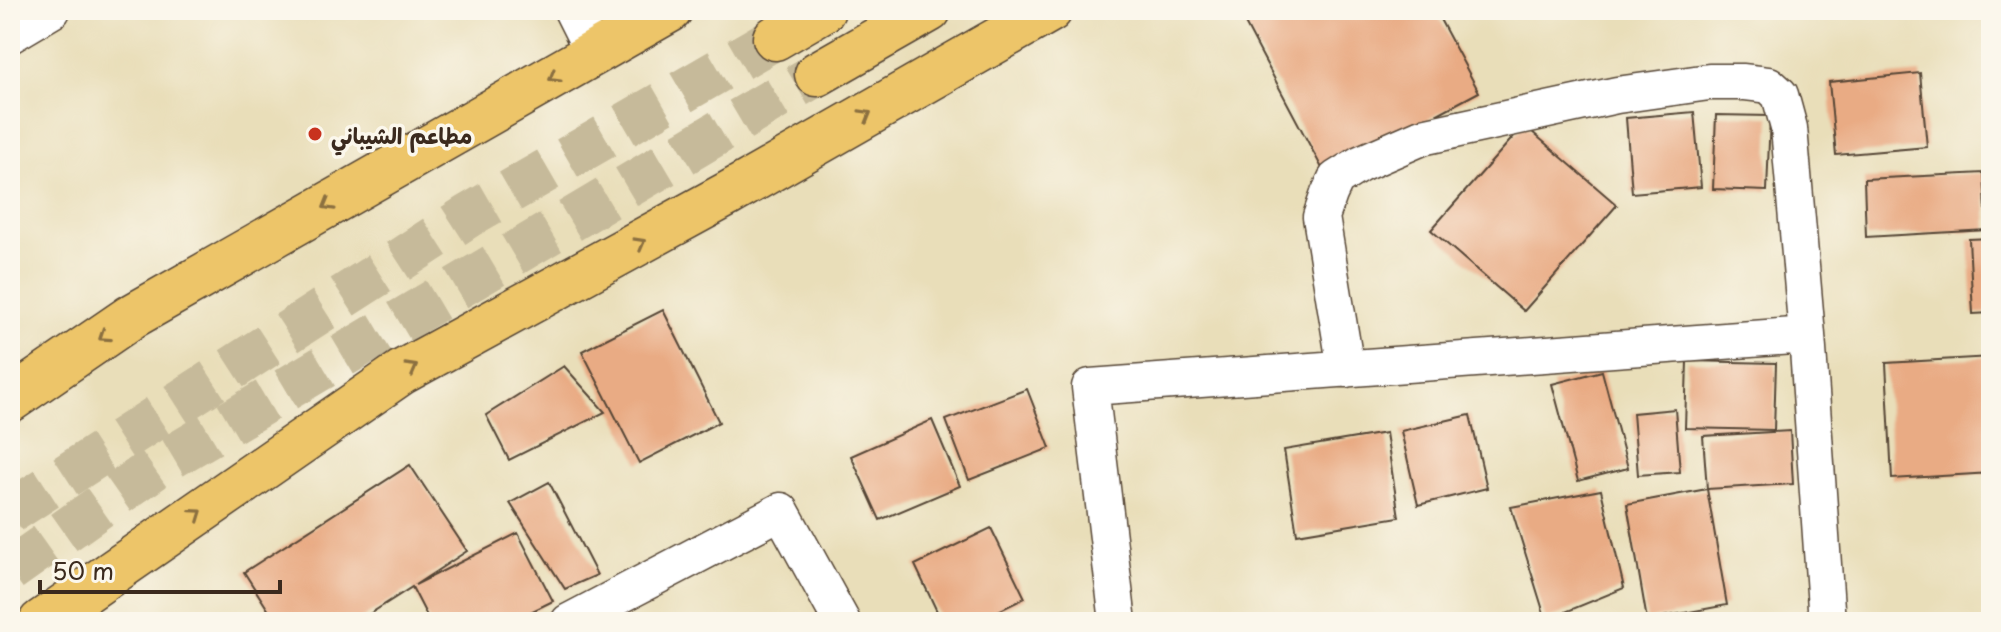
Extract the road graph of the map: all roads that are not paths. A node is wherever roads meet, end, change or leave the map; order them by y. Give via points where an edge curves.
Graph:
1 (52, 10) edge
2 (572, 10) edge
3 (670, 10) edge
4 (823, 10) edge
5 (929, 10) edge
6 (1050, 10) edge
7 (10, 35) edge
8 (775, 38) tunnel mouth
9 (594, 54) junction
10 (817, 74) tunnel mouth
11 (1807, 335) junction
12 (1346, 369) junction
13 (10, 400) edge
14 (41, 622) edge
15 (569, 622) edge
16 (842, 622) edge
17 (1118, 622) edge
18 (1827, 622) edge

1 - 7 street
2 - 9 street
3 - 9 highway
4 - 8 highway
5 - 10 highway
14 -> 6 highway via 402,372
9 -> 13 highway via 131,317
11 - 12 street
11 - 12 street via 1789,128 1780,95 1769,85 1709,82 1617,95 1422,137 1336,179 1321,217
11 - 18 street
12 - 17 street via 1090,387
15 - 16 street via 781,511

